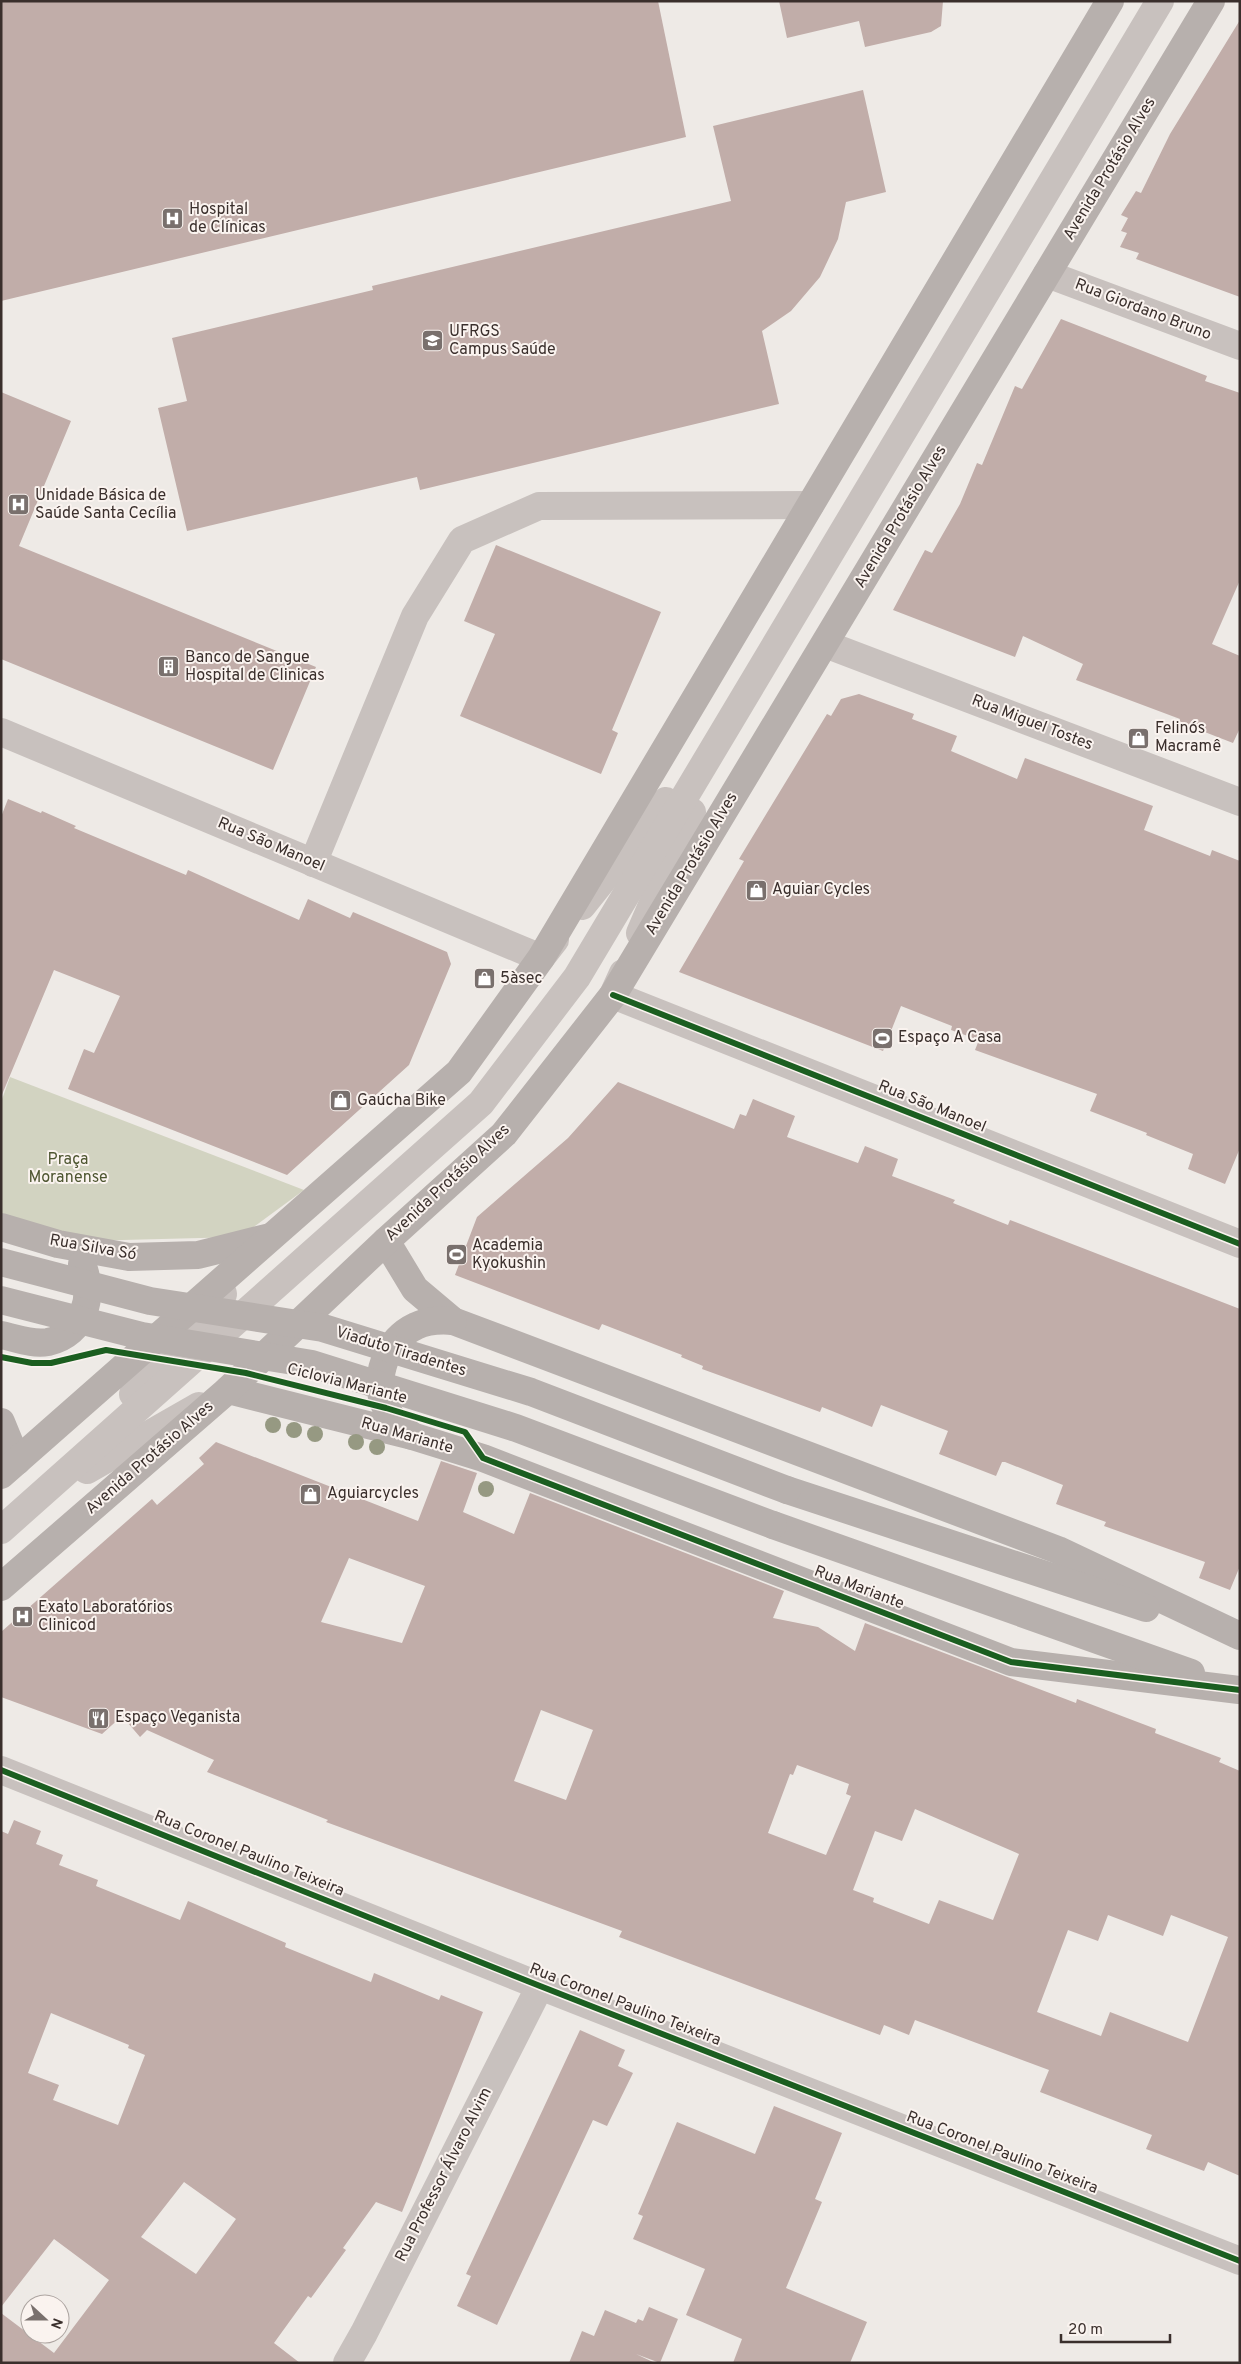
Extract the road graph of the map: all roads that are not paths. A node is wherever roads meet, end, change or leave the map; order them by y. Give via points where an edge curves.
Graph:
1 (1110, 1) edge
2 (1160, 1) edge
3 (1211, 1) edge
4 (1047, 274) junction
5 (1240, 346) edge
6 (810, 505) junction
7 (825, 644) junction
8 (735, 714) junction
9 (1, 732) edge
10 (1240, 802) edge
11 (313, 863) junction
12 (541, 958) junction
13 (613, 995) junction
14 (1, 1227) edge
15 (274, 1236) junction
16 (386, 1241) junction
17 (58, 1244) junction
18 (1240, 1244) edge
19 (1, 1262) edge
20 (1, 1300) edge
21 (453, 1321) junction
22 (1, 1335) edge
23 (228, 1390) junction
24 (1, 1422) edge
25 (412, 1436) junction
26 (9, 1468) edge
27 (40, 1497) junction
28 (1, 1530) edge
29 (1, 1586) edge
30 (1240, 1638) edge
31 (1240, 1690) edge
32 (1, 1770) edge
33 (540, 1986) junction
34 (1240, 2261) edge
35 (347, 2363) edge

1 - 6 main road
2 - 8 street
3 - 4 main road, Avenida Protásio Alves
4 - 5 street, Rua Giordano Bruno
4 - 7 main road, Avenida Protásio Alves
6 - 11 street via 539,506 462,540 415,616
6 - 12 main road
7 - 10 street, Rua Miguel Tostes
7 - 13 main road, Avenida Protásio Alves
8 - 12 street
8 - 13 street
8 - 27 street via 577,977 481,1103
9 - 11 street, Rua São Manoel
11 - 12 street, Rua São Manoel
12 - 15 main road via 459,1072
13 - 16 main road, Avenida Protásio Alves via 504,1134
13 - 18 street, Rua São Manoel
14 - 17 main road, Rua Silva Só
15 - 17 main road, Rua Silva Só via 198,1255 129,1257
15 - 26 main road
15 - 27 street
16 - 21 main road via 415,1289
16 - 23 main road, Avenida Protásio Alves
17 - 22 main road via 82,1264 88,1280 87,1304 76,1325 63,1336 48,1342
19 - 30 main road, Viaduto Tiradentes, bridge via 150,1301 323,1328 531,1392 788,1490
20 - 31 main road, Rua Mariante, bridge via 142,1336 312,1364 516,1428 773,1525
21 - 25 main road via 434,1320 400,1336 388,1352 381,1370 380,1389 386,1408 396,1424
21 - 30 main road via 1058,1550
23 - 25 main road, Rua Mariante
23 - 27 street
23 - 29 main road, Avenida Protásio Alves
24 - 26 main road
25 - 31 main road, Rua Mariante via 483,1458 1011,1662
27 - 28 street
32 - 33 street, Rua Coronel Paulino Teixeira
33 - 34 street, Rua Coronel Paulino Teixeira
33 - 35 street, Rua Professor Álvaro Alvim

